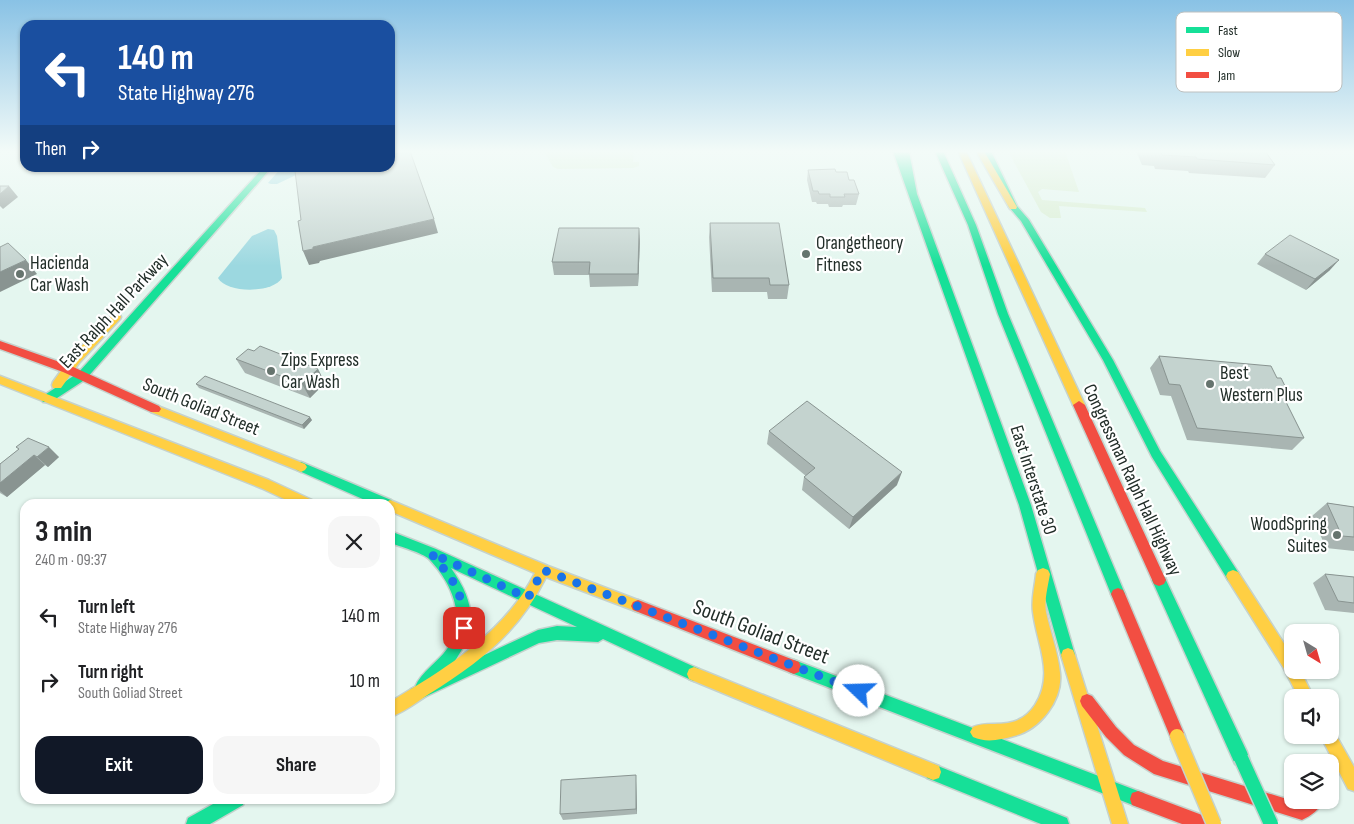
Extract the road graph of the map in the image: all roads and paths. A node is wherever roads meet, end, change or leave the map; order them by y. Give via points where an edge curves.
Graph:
1 (247, 189) edge
2 (912, 189) edge
3 (912, 189) edge
4 (956, 189) edge
5 (980, 189) edge
6 (1003, 189) edge
7 (1005, 189) edge
8 (228, 192) dead end
9 (244, 193) junction
10 (913, 193) junction
11 (1013, 207) junction
12 (190, 235) dead end
13 (206, 236) junction
14 (124, 309) dead end
15 (0, 345) edge
16 (67, 369) junction
17 (82, 376) junction
18 (0, 380) edge
19 (47, 399) junction
20 (176, 435) dead end
21 (156, 443) junction
22 (229, 457) dead end
23 (294, 464) junction
24 (269, 473) dead end
25 (282, 473) dead end
26 (297, 499) edge
27 (377, 499) edge
28 (395, 507) edge
29 (395, 538) edge
30 (431, 553) junction
31 (543, 570) junction
32 (1044, 574) junction
33 (528, 598) junction
34 (611, 636) junction
35 (1076, 687) junction
36 (1302, 689) edge
37 (416, 694) junction
38 (395, 707) edge
39 (965, 731) junction
40 (1332, 744) edge
41 (1354, 783) edge
42 (1108, 786) junction
43 (1273, 789) dead end
44 (228, 804) edge
45 (1284, 806) edge
46 (1292, 809) edge
47 (1306, 809) edge
48 (194, 824) edge
49 (1061, 824) edge
50 (1120, 824) edge
51 (1204, 824) edge
52 (1214, 824) edge
53 (1271, 824) edge
54 (1290, 824) edge

1 - 9 main road, East Ralph Hall Parkway
2 - 10 main road, East Interstate 30
3 - 10 main road
4 - 52 main road, bridge via 1003,314
5 - 53 main road, Congressman Ralph Hall Highway, bridge via 1226,725 1245,754
6 - 11 main road
7 - 11 main road
8 - 9 main road
9 - 13 main road, East Ralph Hall Parkway
10 - 32 main road, East Interstate 30 via 1025,505
11 - 36 main road via 1025,220 1108,360 1156,454
12 - 13 main road
13 - 17 main road, East Ralph Hall Parkway
14 - 16 main road, East Ralph Hall Parkway
15 - 16 main road, South Goliad Street
16 - 17 main road, South Goliad Street
16 - 19 main road, East Ralph Hall Parkway
17 - 19 main road, East Ralph Hall Parkway
17 - 23 main road, South Goliad Street
18 - 19 main road
19 - 21 main road
20 - 21 main road
21 - 26 main road
22 - 24 main road
23 - 25 main road
23 - 27 main road, South Goliad Street
28 - 31 main road, South Goliad Street
29 - 30 main road
30 - 33 main road
30 - 37 main road via 457,587 463,603 464,628 456,650
31 - 33 main road
31 - 39 main road, South Goliad Street
32 - 35 main road, East Interstate 30
32 - 39 main road via 1039,610 1053,674 1049,696 1036,716 1021,727 998,734
33 - 34 main road
33 - 37 main road via 483,645
34 - 37 main road via 556,633 538,637
34 - 49 main road via 722,687
35 - 42 main road, East Interstate 30
35 - 45 main road via 1129,750 1160,768
37 - 38 main road
39 - 42 main road, South Goliad Street
40 - 41 main road
42 - 50 main road, East Interstate 30
42 - 51 main road, South Goliad Street
43 - 54 main road
44 - 48 main road
46 - 47 main road via 1302,812

